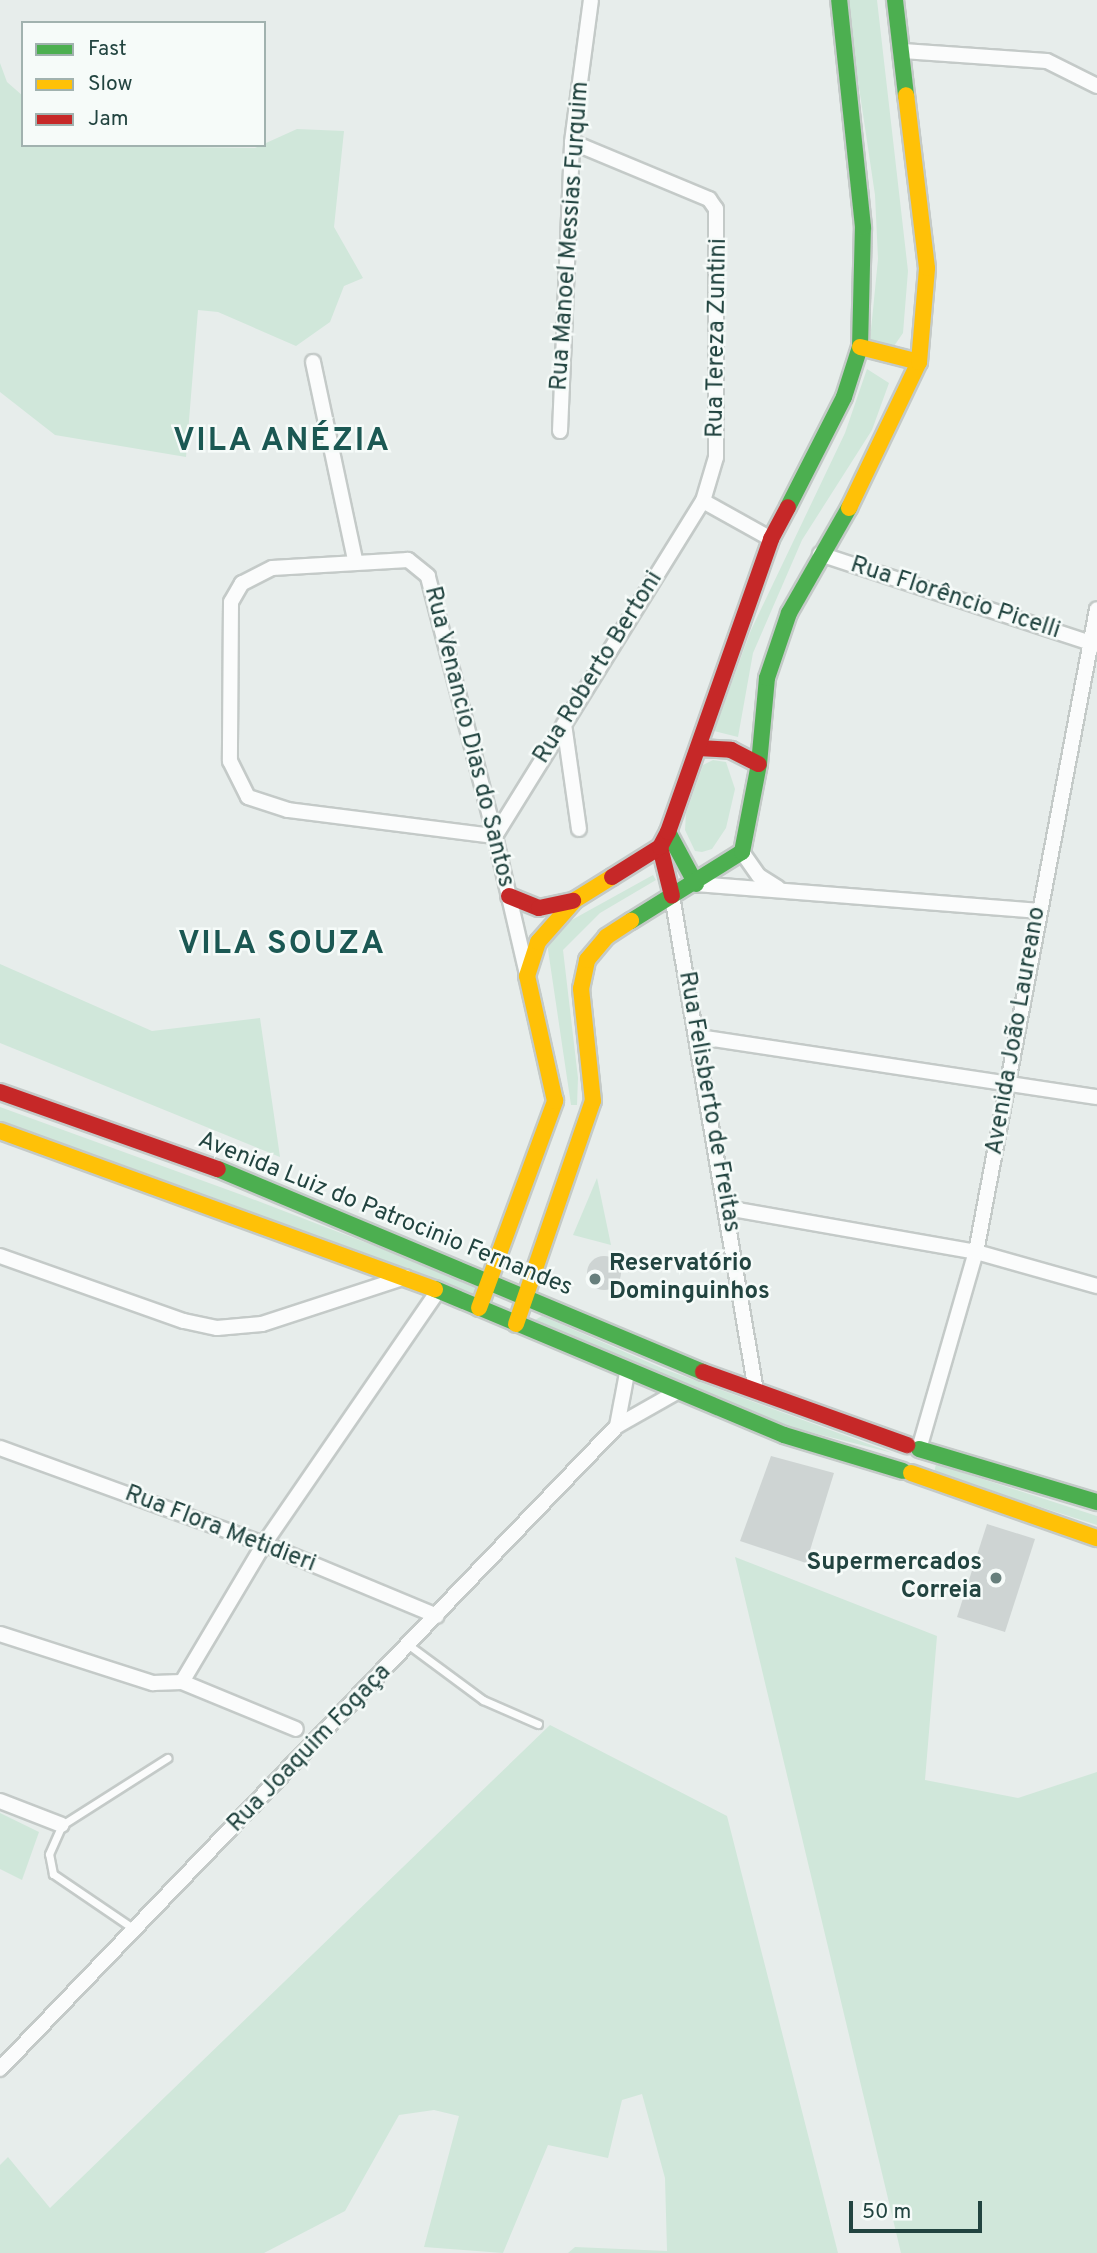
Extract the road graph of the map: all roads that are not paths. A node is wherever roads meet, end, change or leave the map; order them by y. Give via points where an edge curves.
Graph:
1 (591, 0) edge
2 (895, 0) edge
3 (835, 1) edge
4 (902, 51) junction
5 (1097, 86) edge
6 (572, 142) junction
7 (860, 347) junction
8 (313, 362) dead end
9 (919, 362) junction
10 (560, 431) dead end
11 (703, 500) junction
12 (771, 539) junction
13 (820, 554) junction
14 (355, 560) junction
15 (1097, 609) edge
16 (1094, 644) edge
17 (564, 724) junction
18 (698, 748) junction
19 (759, 764) junction
20 (579, 829) dead end
21 (668, 832) junction
22 (495, 836) junction
23 (660, 847) junction
24 (742, 852) junction
25 (696, 884) junction
26 (782, 890) junction
27 (509, 896) junction
28 (672, 896) junction
29 (575, 900) junction
30 (1038, 911) junction
31 (527, 976) junction
32 (699, 1037) junction
33 (1009, 1083) junction
34 (0, 1092) edge
35 (1097, 1097) edge
36 (0, 1131) edge
37 (530, 1176) junction
38 (566, 1188) junction
39 (727, 1208) junction
40 (976, 1252) junction
41 (0, 1256) edge
42 (406, 1277) junction
43 (490, 1279) junction
44 (1097, 1286) edge
45 (438, 1291) junction
46 (527, 1296) junction
47 (479, 1308) junction
48 (516, 1325) junction
49 (627, 1373) junction
50 (756, 1391) junction
51 (675, 1393) junction
52 (617, 1426) junction
53 (913, 1447) junction
54 (0, 1448) edge
55 (907, 1472) junction
56 (1097, 1502) edge
57 (1097, 1538) edge
58 (264, 1544) junction
59 (437, 1616) junction
60 (0, 1634) edge
61 (410, 1646) junction
62 (182, 1682) junction
63 (538, 1724) dead end
64 (296, 1729) dead end
65 (167, 1758) dead end
66 (0, 1801) edge
67 (62, 1825) junction
68 (134, 1929) junction
69 (0, 2069) edge

1 - 6 street, Rua Manoel Messias Furquim
2 - 4 street
3 - 7 street via 863,227
4 - 5 street via 1047,61
4 - 9 street via 928,268
6 - 10 street, Rua Manoel Messias Furquim
6 - 11 street, Rua Tereza Zuntini via 709,199 716,209 716,457
7 - 9 street
7 - 12 street via 844,397
8 - 14 street
9 - 13 street via 877,459
11 - 12 street
11 - 17 street, Rua Roberto Bertoni
12 - 18 street
13 - 16 street, Rua Florêncio Picelli
13 - 19 street via 789,612 767,678
14 - 22 street, Rua Venancio Dias do Santos via 408,560 428,576
14 - 22 street, Rua Venancio Dias do Santos via 272,568 242,583 230,602 230,761 248,797 288,810
15 - 16 street, Avenida João Laureano
16 - 30 street, Avenida João Laureano
17 - 20 street
17 - 22 street, Rua Roberto Bertoni
18 - 19 street via 731,750
18 - 21 street
19 - 24 street
21 - 23 street
21 - 25 street
22 - 27 street, Rua Venancio Dias do Santos
23 - 28 street
23 - 29 street
24 - 25 street
24 - 26 street via 759,876
25 - 26 street
25 - 28 street
26 - 30 street
27 - 29 street via 539,908
27 - 31 street, Rua Venancio Dias do Santos
28 - 32 street, Rua Felisberto de Freitas
28 - 38 street via 606,937 587,960 581,989 593,1101
29 - 31 street via 538,942
30 - 33 street, Avenida João Laureano
31 - 37 street via 555,1101
32 - 33 street
32 - 39 street, Rua Felisberto de Freitas
33 - 35 street
33 - 40 street, Avenida João Laureano
34 - 43 street, Avenida Luiz do Patrocinio Fernandes via 215,1168
36 - 42 street, Avenida Luiz do Patrocinio Fernandes
37 - 38 street
37 - 43 street
38 - 46 street
39 - 40 street
39 - 50 street, Rua Felisberto de Freitas
40 - 44 street
40 - 53 street, Avenida João Laureano
41 - 42 street via 184,1321 217,1328 262,1324
42 - 45 street, Avenida Luiz do Patrocinio Fernandes
43 - 46 street, Avenida Luiz do Patrocinio Fernandes
43 - 47 street
45 - 47 street, Avenida Luiz do Patrocinio Fernandes
45 - 58 street
46 - 48 street
46 - 50 street, Avenida Luiz do Patrocinio Fernandes
47 - 48 street, Avenida Luiz do Patrocinio Fernandes
48 - 49 street, Avenida Luiz do Patrocinio Fernandes
49 - 51 street, Avenida Luiz do Patrocinio Fernandes
49 - 52 street
50 - 53 street, Avenida Luiz do Patrocinio Fernandes
51 - 52 street, Rua Joaquim Fogaça
51 - 55 street, Avenida Luiz do Patrocinio Fernandes via 784,1435
52 - 59 street, Rua Joaquim Fogaça
53 - 55 street via 923,1461
53 - 55 street via 895,1459
53 - 56 street, Avenida Luiz do Patrocinio Fernandes
54 - 58 street, Rua Flora Metidieri
55 - 57 street, Avenida Luiz do Patrocinio Fernandes
58 - 59 street, Rua Flora Metidieri
58 - 62 street
59 - 61 street, Rua Joaquim Fogaça
60 - 62 street via 153,1684
61 - 63 lane via 483,1700
61 - 68 street, Rua Joaquim Fogaça
62 - 64 street
65 - 67 lane
66 - 67 street
67 - 68 lane via 49,1854 53,1874
68 - 69 street, Rua Joaquim Fogaça

